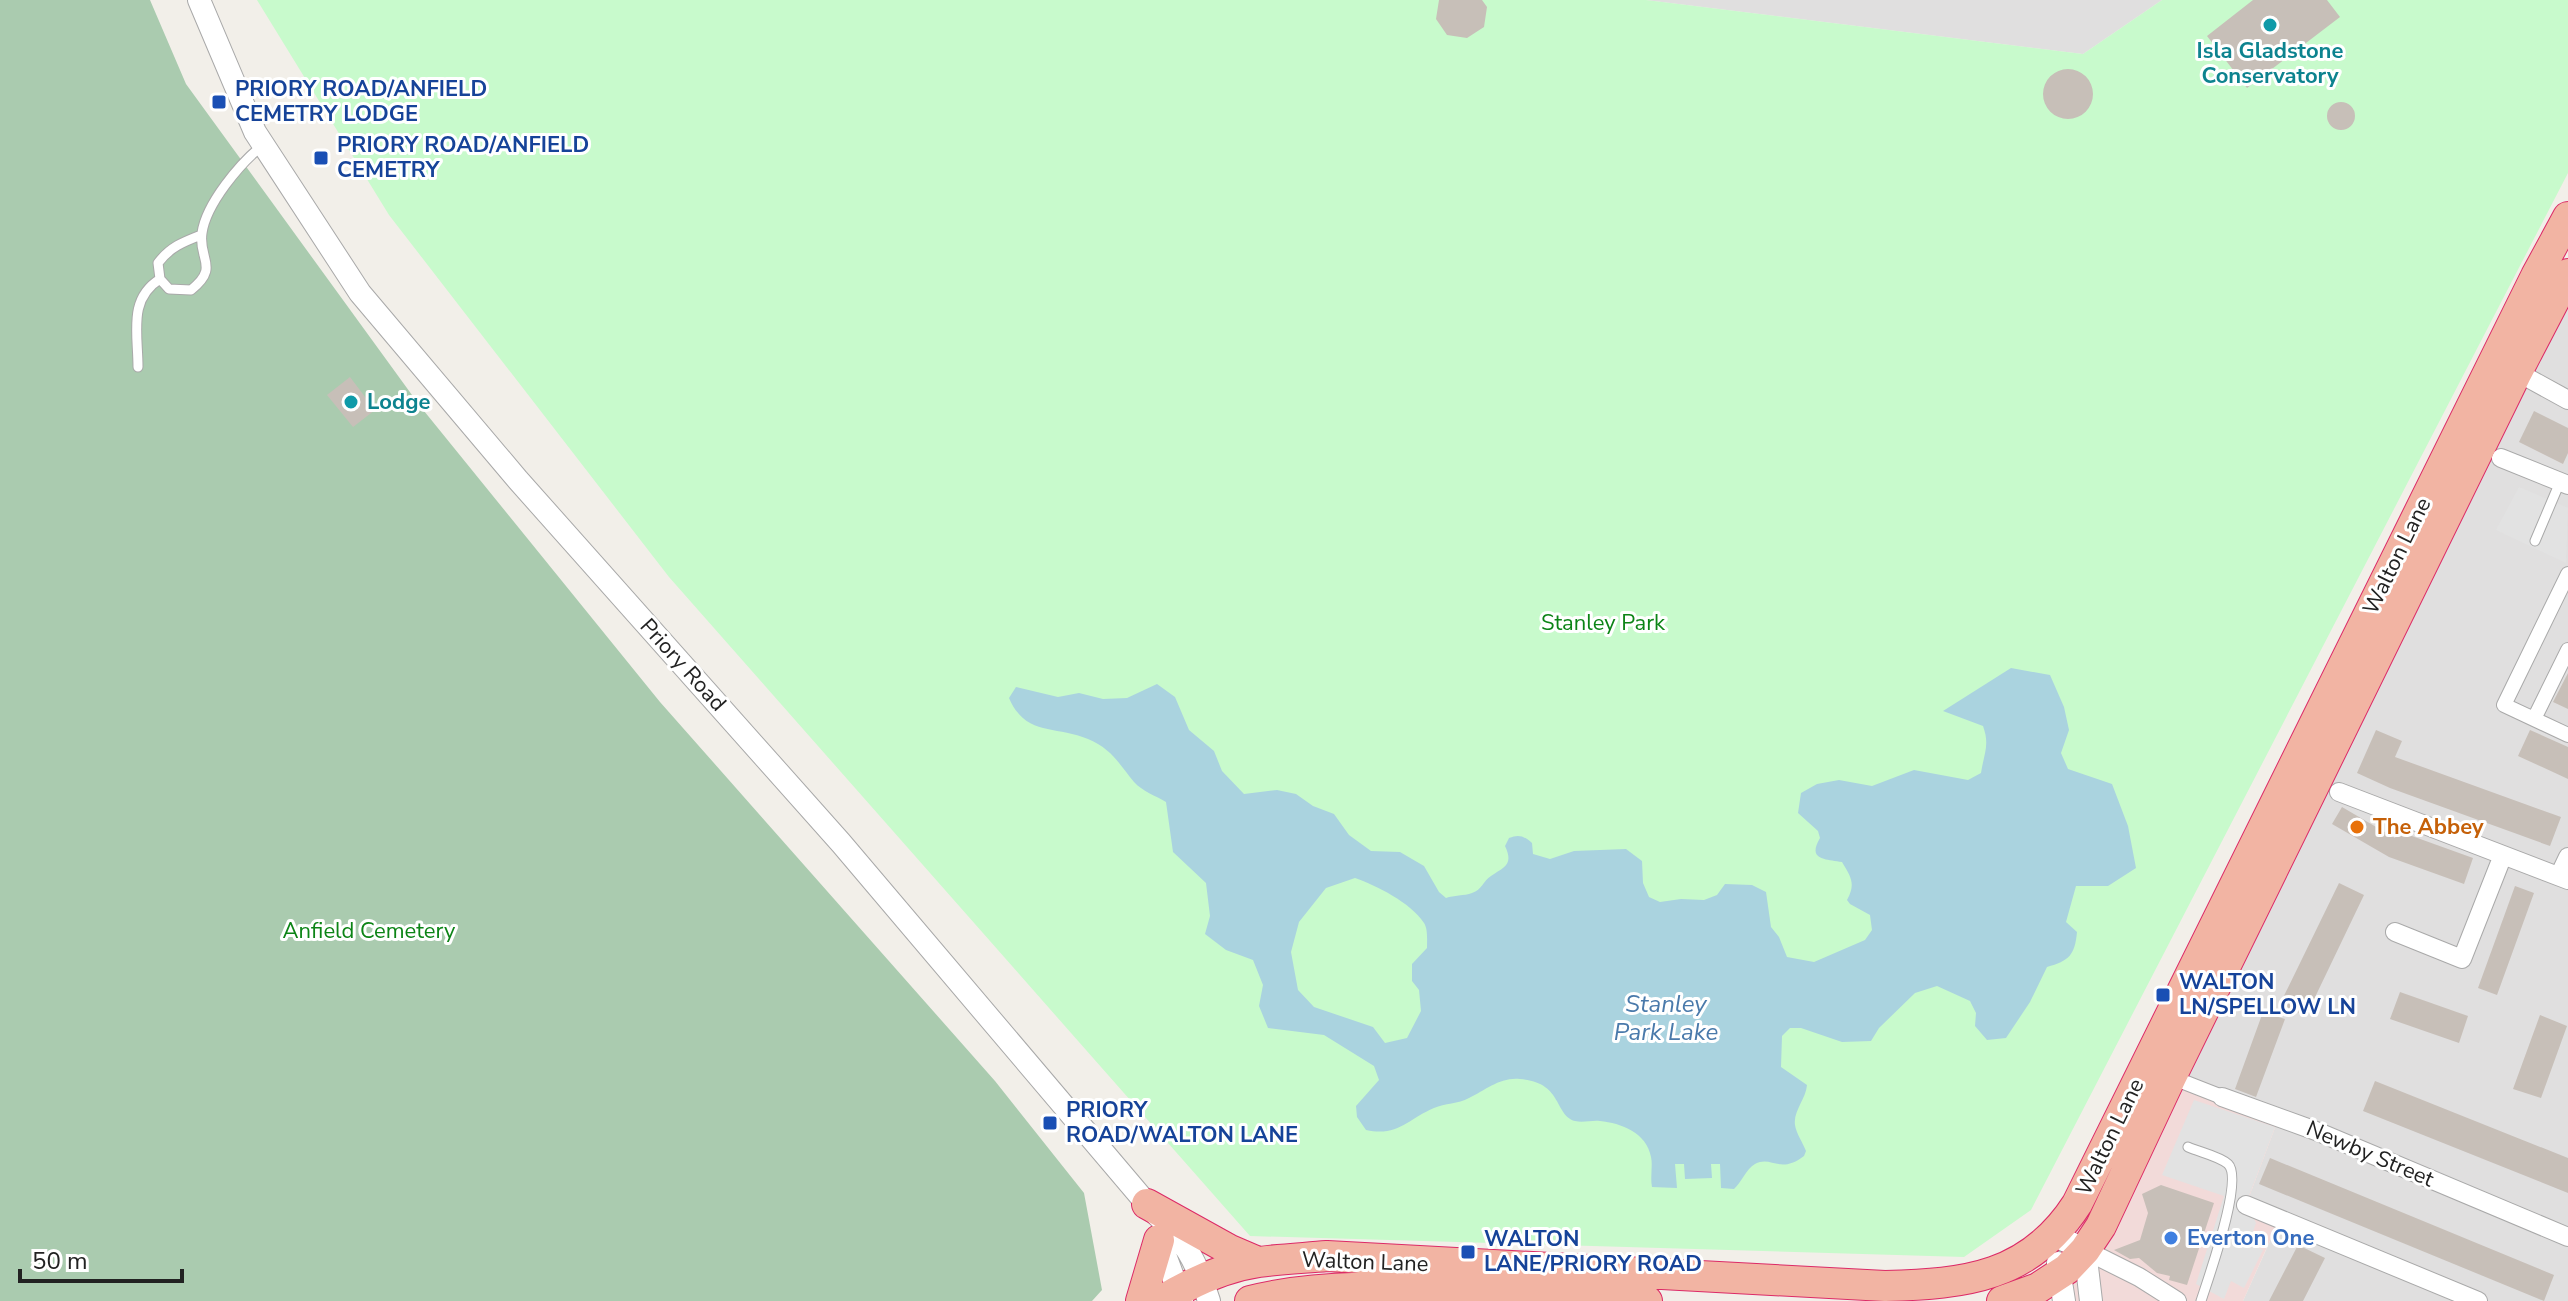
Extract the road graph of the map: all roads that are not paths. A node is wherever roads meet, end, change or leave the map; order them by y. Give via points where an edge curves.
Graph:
1 (199, 0) edge
2 (263, 145) junction
3 (2568, 217) edge
4 (201, 235) junction
5 (2568, 274) edge
6 (160, 279) junction
7 (138, 367) dead end
8 (2517, 372) junction
9 (2568, 400) edge
10 (2501, 458) dead end
11 (2564, 484) edge
12 (2535, 541) dead end
13 (2568, 574) edge
14 (2568, 650) edge
15 (2534, 719) junction
16 (2568, 735) edge
17 (2339, 792) dead end
18 (2503, 855) junction
19 (2568, 857) edge
20 (2563, 878) edge
21 (2395, 932) dead end
22 (2171, 1077) junction
23 (2222, 1097) joint
24 (2188, 1147) dead end
25 (2246, 1205) dead end
26 (1150, 1208) junction
27 (2054, 1235) junction
28 (2568, 1237) edge
29 (1159, 1240) junction
30 (2085, 1250) junction
31 (1258, 1262) junction
32 (2062, 1287) edge
33 (1590, 1290) edge
34 (1187, 1295) edge
35 (1141, 1301) edge
36 (1250, 1301) edge
37 (1647, 1301) edge
38 (2002, 1301) edge
39 (2091, 1301) edge
40 (2177, 1301) edge
41 (2201, 1301) edge
42 (2478, 1301) edge

1 - 2 street, Priory Road
2 - 4 lane via 210,206
2 - 26 street, Priory Road via 360,293 518,480 841,843
3 - 27 highway, Walton Lane via 2077,1204
4 - 6 lane via 167,252 158,263
4 - 6 lane via 207,269 202,281 191,290 169,289
5 - 8 highway, Walton Lane
6 - 7 lane via 140,298
8 - 9 street
8 - 22 highway, Walton Lane
10 - 11 street
11 - 12 lane
13 - 15 street via 2504,705
14 - 15 street
15 - 16 street
17 - 18 street
18 - 20 street
18 - 21 street via 2462,959
19 - 20 street
22 - 23 street, Newby Street
22 - 30 highway, Walton Lane
23 - 28 street, Newby Street
24 - 41 lane via 2227,1163 2233,1181
25 - 42 street
26 - 29 street
26 - 31 highway
26 - 34 street, Priory Road via 1176,1232 1193,1258
27 - 30 street
27 - 32 street
27 - 33 highway, Walton Lane via 2008,1267 1941,1284
29 - 34 street
29 - 35 highway
30 - 32 highway, Walton Lane
30 - 39 street
30 - 40 street
31 - 33 highway, Walton Lane via 1327,1256
31 - 34 highway, Walton Lane via 1226,1270
32 - 38 highway, Walton Lane via 2038,1288
33 - 36 highway, Walton Lane via 1355,1287
33 - 37 highway, Walton Lane

